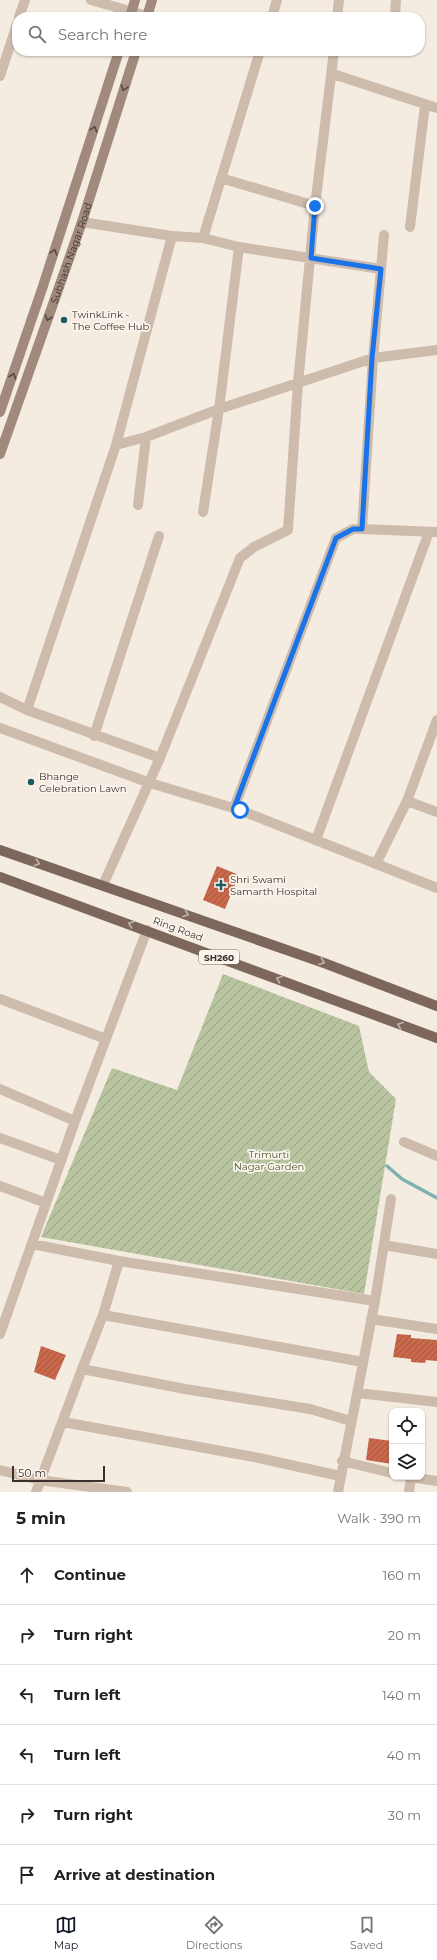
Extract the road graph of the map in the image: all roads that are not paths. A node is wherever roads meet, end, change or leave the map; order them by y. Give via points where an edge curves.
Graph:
1 (25, 0) edge
2 (91, 0) edge
3 (135, 0) edge
4 (152, 0) edge
5 (277, 0) edge
6 (339, 0) edge
7 (396, 0) edge
8 (21, 12) edge
9 (125, 12) edge
10 (132, 12) edge
11 (149, 12) edge
12 (273, 12) edge
13 (338, 12) edge
14 (395, 12) edge
15 (12, 39) edge
16 (117, 56) edge
17 (134, 56) edge
18 (258, 56) edge
19 (334, 56) edge
20 (332, 74) junction
21 (0, 76) edge
22 (424, 105) junction
23 (437, 108) edge
24 (221, 178) junction
25 (315, 206) junction
26 (82, 222) junction
27 (410, 227) dead end
28 (384, 235) dead end
29 (172, 236) junction
30 (203, 238) junction
31 (239, 247) junction
32 (311, 258) junction
33 (381, 269) junction
34 (437, 350) edge
35 (372, 358) junction
36 (298, 383) junction
37 (219, 409) junction
38 (0, 412) edge
39 (146, 437) junction
40 (116, 444) junction
41 (0, 454) edge
42 (138, 505) dead end
43 (203, 512) dead end
44 (362, 529) junction
45 (433, 532) edge
46 (159, 536) dead end
47 (0, 697) edge
48 (26, 710) junction
49 (437, 720) edge
50 (0, 728) edge
51 (94, 736) junction
52 (156, 770) junction
53 (407, 801) junction
54 (234, 808) junction
55 (437, 812) edge
56 (316, 840) junction
57 (0, 850) edge
58 (376, 864) junction
59 (0, 877) edge
60 (104, 884) junction
61 (437, 888) edge
62 (147, 930) junction
63 (0, 999) edge
64 (437, 1006) edge
65 (437, 1038) edge
66 (106, 1039) junction
67 (0, 1089) edge
68 (75, 1121) junction
69 (0, 1138) edge
70 (404, 1142) dead end
71 (437, 1156) edge
72 (61, 1160) junction
73 (0, 1186) edge
74 (391, 1199) dead end
75 (46, 1203) junction
76 (32, 1244) junction
77 (384, 1245) junction
78 (437, 1254) edge
79 (119, 1261) junction
80 (375, 1301) junction
81 (102, 1315) junction
82 (371, 1319) junction
83 (437, 1329) edge
84 (0, 1334) edge
85 (363, 1362) junction
86 (82, 1369) junction
87 (358, 1393) junction
88 (437, 1402) edge
89 (352, 1421) junction
90 (63, 1422) junction
91 (342, 1461) junction
92 (0, 1470) edge
93 (389, 1472) edge
94 (340, 1476) junction
95 (425, 1479) edge
96 (40, 1480) junction
97 (410, 1480) edge
98 (437, 1481) edge
99 (36, 1492) edge
100 (127, 1492) edge
101 (338, 1492) edge
102 (409, 1492) edge

1 - 8 street
2 - 9 street
3 - 10 street
4 - 11 street
5 - 12 street
6 - 13 street
7 - 14 street
15 - 21 street
38 -> 16 street
17 -> 26 street, Subhash Nagar Road
18 - 24 street
19 - 20 street
20 - 22 street
20 - 25 street
22 - 23 street
22 - 27 street
24 - 25 street
24 - 30 street
25 - 32 street
26 - 29 street
26 -> 41 street, Subhash Nagar Road
28 - 33 street
29 - 30 street
29 - 40 street
30 - 31 street
31 - 32 street
31 - 37 street
32 - 33 street
32 - 36 street
33 - 35 street
34 - 35 street
35 - 36 street
35 - 44 street
36 - 37 street
36 - 52 street via 288,530 254,547 240,558
37 - 39 street
37 - 43 street
39 - 40 street
39 - 42 street
40 - 48 street
44 - 45 street
44 - 54 street via 353,529 336,538
45 - 56 street
46 - 51 street
47 - 48 street
48 - 51 street
49 - 53 street
50 - 52 street
51 - 52 street
52 - 54 street
52 - 60 street
53 - 55 street
53 - 58 street
54 - 56 street
56 - 58 street
57 -> 60 main road
58 - 61 street
62 -> 59 main road, Ring Road / SH260
60 -> 64 main road
65 -> 62 main road, Ring Road / SH260
62 - 66 street
63 - 66 street
66 - 68 street
67 - 68 street
68 - 72 street
69 - 72 street
70 - 71 street
72 - 75 street
73 - 75 street
74 - 77 street
75 - 76 street
76 - 79 street
76 - 84 street
77 - 78 street
77 - 80 street
79 - 80 street
79 - 81 street
80 - 82 street
81 - 85 street
81 - 86 street
82 - 83 street
82 - 85 street
85 - 87 street
86 - 89 street via 310,1409
86 - 90 street
87 - 88 street
87 - 89 street
89 - 91 street
90 - 94 street via 260,1458
90 - 96 street
91 - 93 street
91 - 94 street
92 - 96 street
94 - 101 street
95 - 98 street
96 - 99 street
96 - 100 street
97 - 102 street

